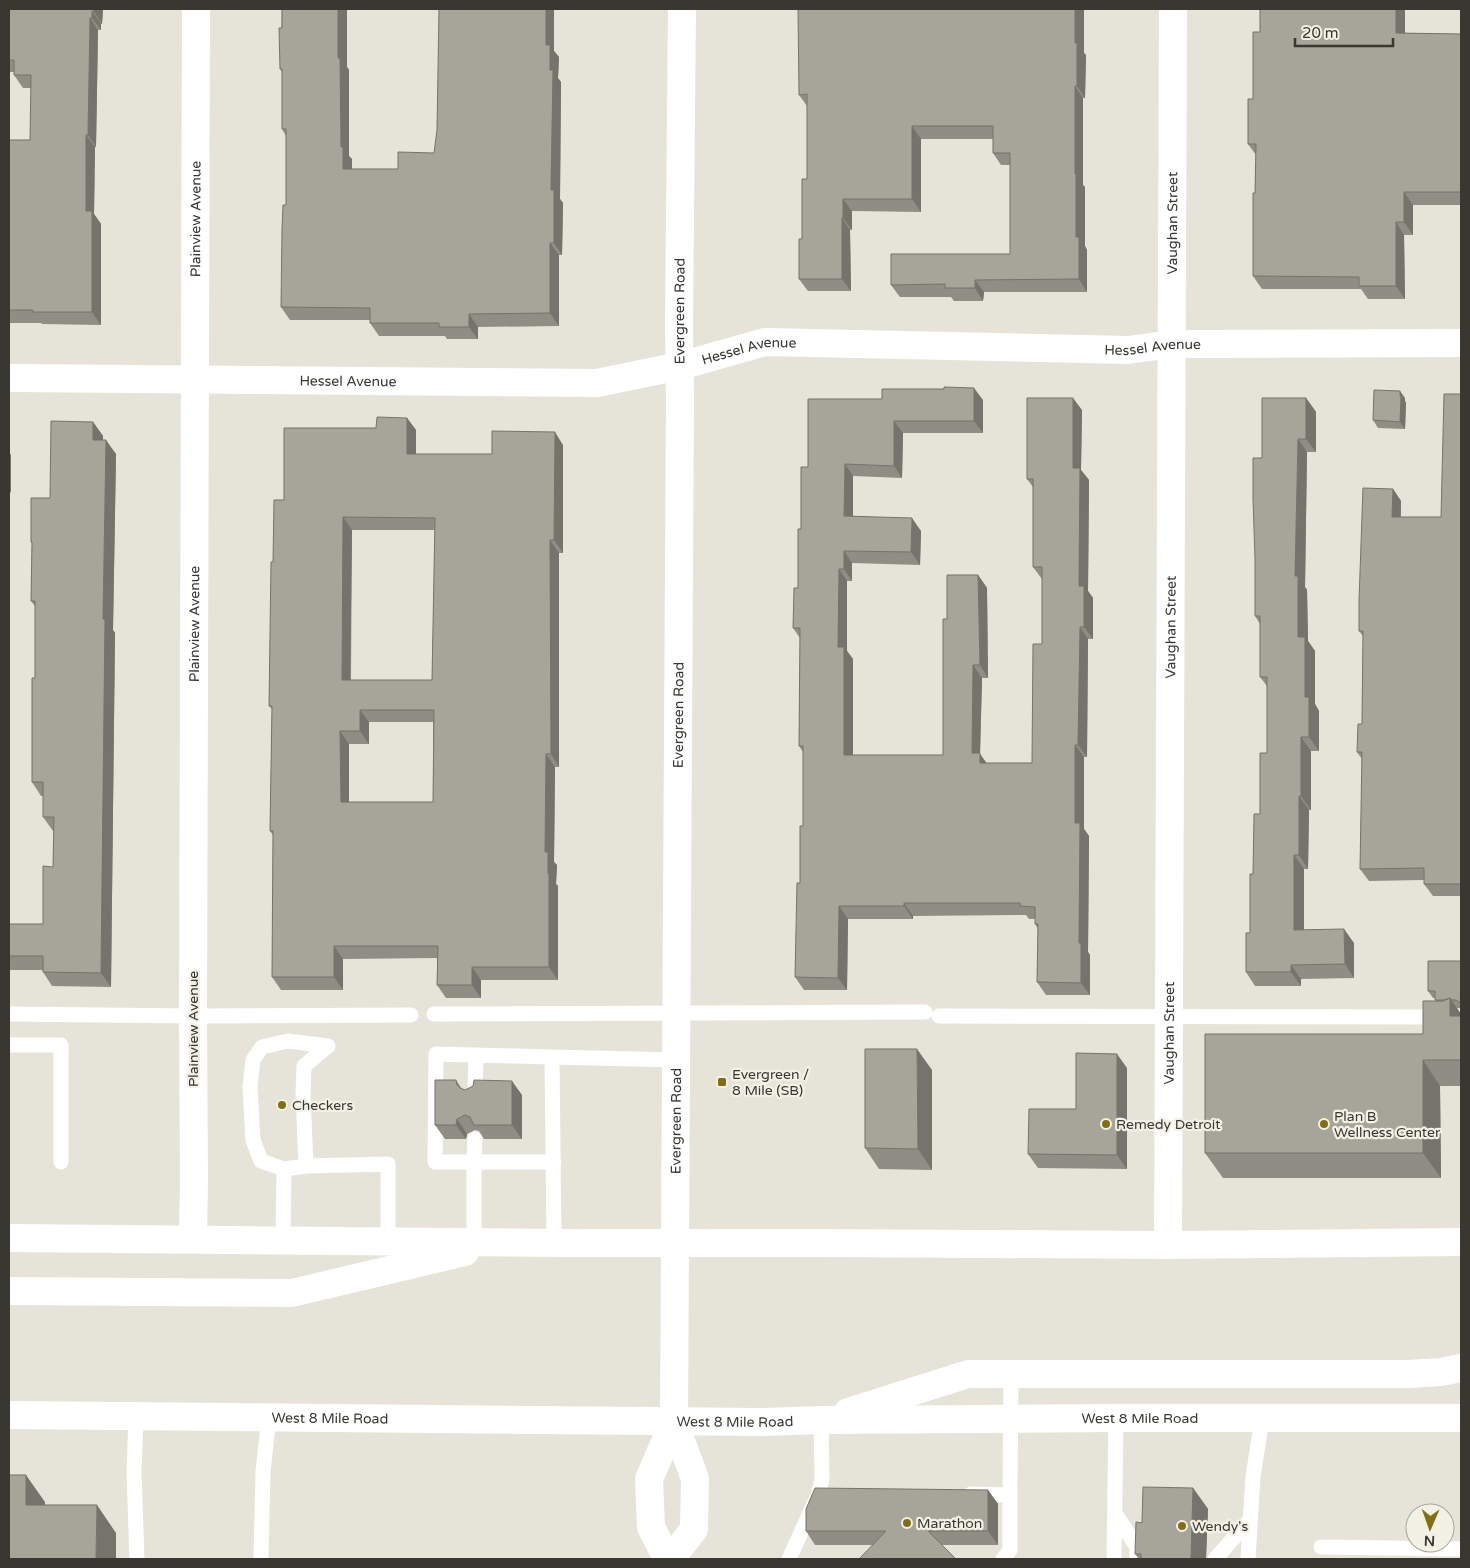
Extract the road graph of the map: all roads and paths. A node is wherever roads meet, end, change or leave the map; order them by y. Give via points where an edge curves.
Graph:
1 (196, 9) edge
2 (682, 9) edge
3 (1173, 9) edge
4 (1461, 343) edge
5 (1172, 344) junction
6 (680, 366) junction
7 (9, 378) edge
8 (194, 379) junction
9 (9, 1014) edge
10 (434, 1014) dead end
11 (676, 1014) junction
12 (411, 1015) dead end
13 (193, 1016) junction
14 (1169, 1017) junction
15 (1461, 1017) edge
16 (9, 1045) edge
17 (476, 1055) junction
18 (552, 1057) junction
19 (676, 1060) junction
20 (475, 1095) edge
21 (475, 1139) edge
22 (61, 1162) dead end
23 (474, 1162) junction
24 (554, 1162) junction
25 (306, 1166) junction
26 (284, 1169) junction
27 (9, 1238) edge
28 (193, 1240) junction
29 (282, 1240) junction
30 (388, 1242) junction
31 (474, 1242) junction
32 (508, 1242) junction
33 (1461, 1242) edge
34 (554, 1243) junction
35 (675, 1243) junction
36 (1168, 1246) junction
37 (9, 1291) edge
38 (1461, 1368) edge
39 (1011, 1374) junction
40 (9, 1415) edge
41 (136, 1416) junction
42 (269, 1417) junction
43 (1116, 1418) junction
44 (1461, 1418) edge
45 (1010, 1419) junction
46 (1262, 1419) junction
47 (820, 1420) junction
48 (674, 1421) junction
49 (819, 1493) junction
50 (838, 1494) edge
51 (953, 1494) edge
52 (1010, 1495) junction
53 (1115, 1513) junction
54 (1250, 1520) junction
55 (1321, 1547) dead end
56 (1461, 1549) edge
57 (137, 1559) edge
58 (261, 1559) edge
59 (669, 1559) edge
60 (789, 1559) edge
61 (1003, 1559) edge
62 (1114, 1559) edge
63 (1137, 1559) edge
64 (1215, 1559) edge
65 (1248, 1559) edge

1 - 8 main road, Plainview Avenue
2 - 6 main road, Evergreen Road
3 - 5 main road, Vaughan Street
4 - 5 main road, Hessel Avenue
5 - 6 main road, Hessel Avenue via 1128,350 765,342
5 - 14 main road, Vaughan Street
6 - 8 main road, Hessel Avenue via 597,382
6 - 11 main road, Evergreen Road
7 - 8 main road, Hessel Avenue
8 - 13 main road, Plainview Avenue
9 - 13 lane
10 - 11 lane
11 - 14 lane
11 - 19 main road, Evergreen Road
12 - 13 lane
13 - 28 main road, Plainview Avenue
14 - 15 lane
14 - 36 main road, Vaughan Street
16 - 22 lane via 61,1044
17 - 18 lane
17 - 20 lane
17 - 23 lane via 436,1054 435,1162
18 - 19 lane
18 - 24 lane
19 - 35 main road, Evergreen Road
21 - 23 lane
23 - 24 lane
23 - 31 lane
24 - 34 lane
25 - 26 lane
25 - 26 lane via 304,1066 328,1046 288,1041 262,1047 253,1060 250,1087 253,1140 260,1161
25 - 30 lane via 388,1164
26 - 29 lane
27 - 28 main road
28 - 29 main road
29 - 30 main road
30 - 31 main road
31 - 32 main road
32 - 34 main road
32 - 37 main road via 292,1293
33 - 36 main road
34 - 35 main road
35 - 36 main road
35 - 48 main road, Evergreen Road
38 - 39 main road via 1408,1374
39 - 45 lane
39 - 47 main road via 968,1374
40 - 41 main road, West 8 Mile Road
41 - 42 main road, West 8 Mile Road
41 - 57 lane
42 - 48 main road, West 8 Mile Road
42 - 58 lane via 262,1471
43 - 45 main road, West 8 Mile Road
43 - 46 main road, West 8 Mile Road
43 - 53 lane
44 - 46 main road, West 8 Mile Road
45 - 47 main road, West 8 Mile Road
45 - 52 lane
46 - 54 lane
47 - 48 main road, West 8 Mile Road
47 - 49 lane via 822,1478
48 - 59 main road, Evergreen Road via 649,1479 651,1528
48 - 59 main road, Evergreen Road via 695,1479 694,1529
49 - 50 lane
49 - 60 lane
51 - 52 lane
52 - 61 lane via 1010,1550
53 - 62 lane
53 - 63 lane via 1136,1547
54 - 64 lane
54 - 65 lane
55 - 56 lane

